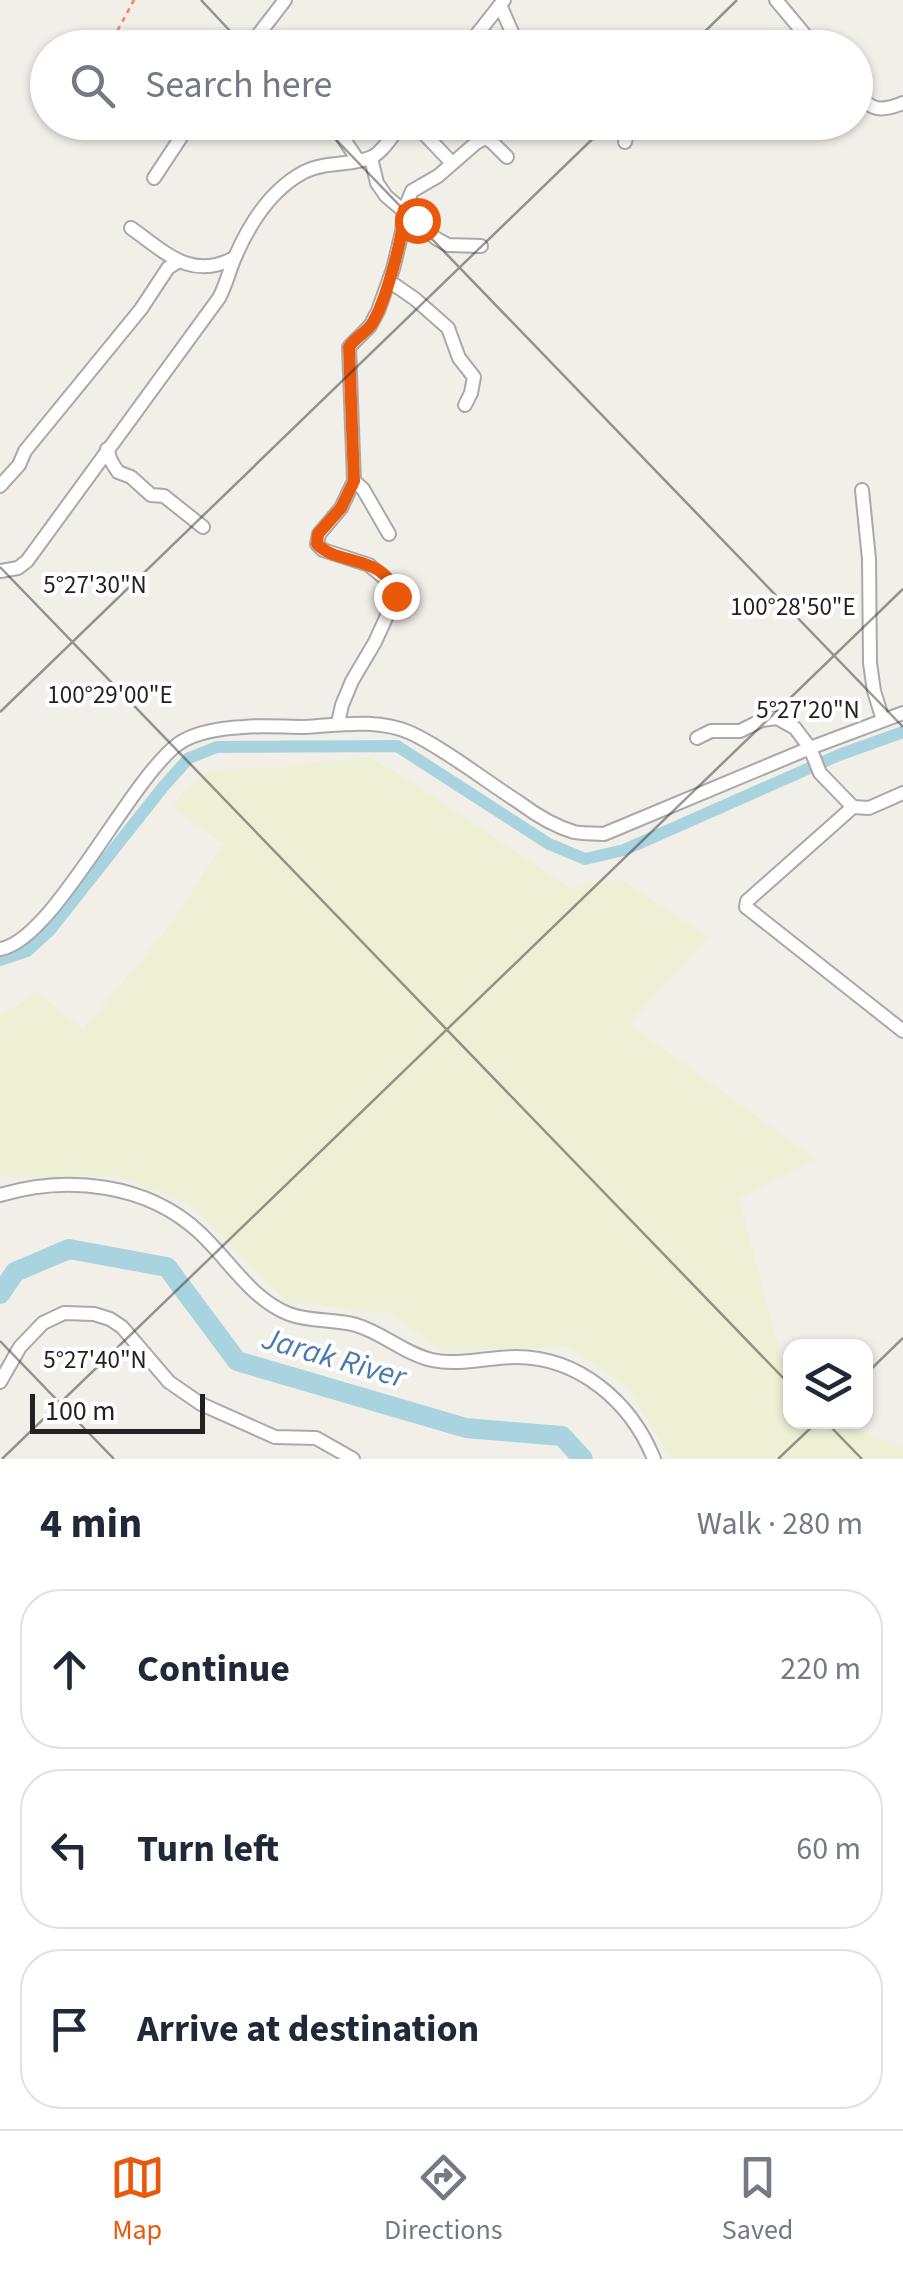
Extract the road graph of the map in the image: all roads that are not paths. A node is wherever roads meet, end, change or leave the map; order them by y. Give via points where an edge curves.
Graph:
1 (285, 0) edge
2 (776, 0) edge
3 (502, 2) edge
4 (262, 30) edge
5 (480, 30) edge
6 (512, 30) edge
7 (801, 30) edge
8 (903, 104) edge
9 (873, 107) edge
10 (179, 140) edge
11 (346, 140) edge
12 (389, 140) edge
13 (430, 140) edge
14 (482, 140) edge
15 (489, 140) edge
16 (507, 157) dead end
17 (364, 159) junction
18 (452, 164) junction
19 (154, 178) dead end
20 (404, 210) junction
21 (131, 228) dead end
22 (481, 246) dead end
23 (234, 258) junction
24 (178, 261) junction
25 (389, 281) junction
26 (466, 405) dead end
27 (108, 450) junction
28 (354, 481) junction
29 (0, 486) edge
30 (862, 490) dead end
31 (203, 527) dead end
32 (389, 534) dead end
33 (0, 571) edge
34 (903, 713) edge
35 (883, 720) junction
36 (338, 723) junction
37 (698, 738) dead end
38 (810, 749) junction
39 (903, 793) edge
40 (852, 808) junction
41 (0, 948) edge
42 (903, 1031) edge
43 (0, 1195) edge
44 (0, 1382) edge
45 (353, 1459) edge
46 (654, 1459) edge

1 - 4 street
2 - 7 street
3 - 5 street
3 - 6 street
8 - 9 street
10 - 19 street
11 - 17 street
12 - 17 street
13 - 18 street
14 - 18 street
15 - 16 street
17 - 20 street via 386,196
17 - 23 street via 321,165 282,187
18 - 20 street via 412,191
20 - 22 street via 448,245
20 - 25 street
21 - 24 street
23 - 24 street via 200,268
23 - 27 street via 219,298
24 - 29 street
25 - 26 street via 448,328 474,377
25 - 28 street via 370,326 349,347
27 - 31 street via 117,478 131,477
27 - 33 street via 27,560
28 - 32 street
28 - 36 street via 317,544 369,565 396,596
30 - 35 street via 870,663
34 - 35 street
35 - 38 street
36 - 38 street via 409,732 540,817 578,833 604,834
36 - 41 street via 243,726 179,744 50,911 25,937
37 - 38 street via 777,718 795,728
38 - 40 street via 820,773
39 - 40 street
40 - 42 street via 746,907
43 - 46 street via 85,1184 112,1188 170,1210 264,1300 293,1316 355,1324 435,1360 554,1362 612,1396
44 - 45 street via 43,1324 64,1313 94,1314 122,1327 169,1382 201,1404 275,1437 316,1438

